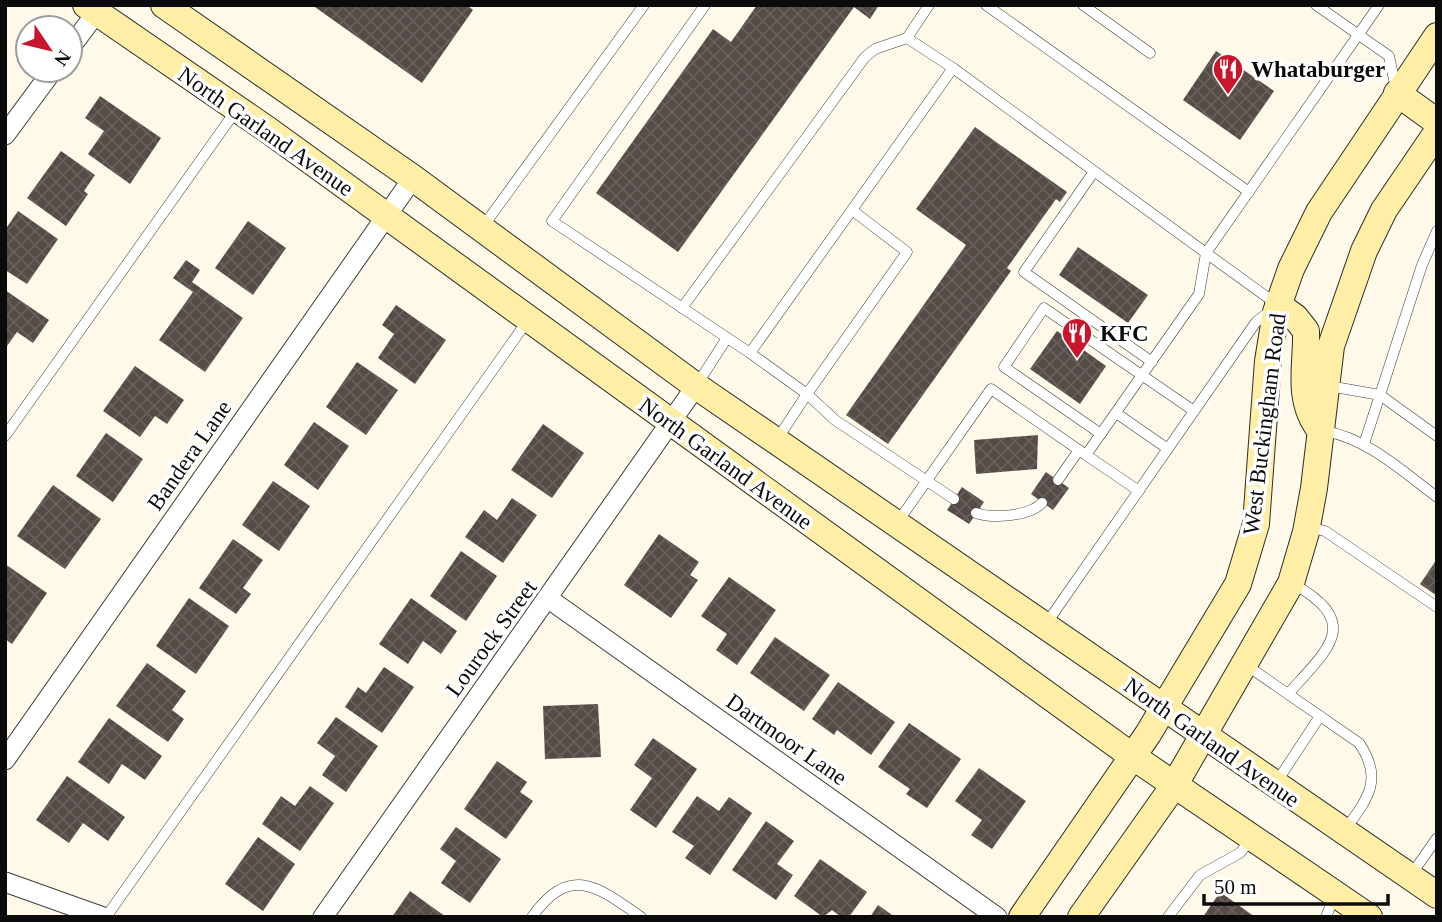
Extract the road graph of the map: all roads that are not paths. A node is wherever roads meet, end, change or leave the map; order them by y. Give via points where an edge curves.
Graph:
1 (164, 5) edge
2 (644, 5) edge
3 (705, 5) edge
4 (929, 5) edge
5 (986, 5) edge
6 (1083, 5) edge
7 (1379, 5) edge
8 (1319, 6) edge
9 (95, 8) edge
10 (84, 26) edge
11 (1358, 35) junction
12 (1437, 36) edge
13 (907, 38) junction
14 (1150, 53) dead end
15 (953, 68) junction
16 (43, 84) edge
17 (1397, 93) junction
18 (237, 108) junction
19 (1437, 121) edge
20 (1437, 132) edge
21 (5, 135) edge
22 (1093, 173) junction
23 (413, 178) junction
24 (1249, 191) junction
25 (852, 210) junction
26 (386, 217) junction
27 (481, 228) junction
28 (1437, 232) edge
29 (1206, 253) junction
30 (1278, 304) junction
31 (682, 308) junction
32 (529, 319) junction
33 (727, 338) junction
34 (750, 353) junction
35 (1152, 362) junction
36 (1142, 376) junction
37 (696, 386) junction
38 (1325, 386) junction
39 (807, 394) junction
40 (1380, 395) junction
41 (1194, 411) junction
42 (1115, 413) junction
43 (670, 423) junction
44 (1320, 430) junction
45 (1101, 434) junction
46 (5, 436) edge
47 (1437, 436) edge
48 (775, 441) junction
49 (1364, 444) junction
50 (1168, 449) junction
51 (1083, 452) junction
52 (1058, 480) dead end
53 (927, 481) junction
54 (1139, 491) junction
55 (1437, 497) edge
56 (954, 499) dead end
57 (1042, 503) dead end
58 (976, 513) dead end
59 (897, 524) junction
60 (1307, 526) junction
61 (1292, 583) junction
62 (549, 599) junction
63 (1437, 607) edge
64 (1045, 626) junction
65 (1246, 665) junction
66 (1288, 694) junction
67 (1164, 709) junction
68 (1320, 716) junction
69 (1203, 737) junction
70 (1132, 756) junction
71 (5, 760) edge
72 (1175, 784) junction
73 (1275, 786) junction
74 (1343, 832) junction
75 (1252, 837) junction
76 (1437, 838) edge
77 (1410, 877) junction
78 (5, 882) edge
79 (1437, 895) edge
80 (1330, 905) edge
81 (104, 917) edge
82 (323, 917) edge
83 (532, 917) edge
84 (641, 917) edge
85 (997, 917) edge
86 (1022, 917) edge
87 (1081, 917) edge
88 (1168, 917) edge
89 (1368, 917) edge

1 - 23 main road, North Garland Avenue
2 - 27 lane
3 - 31 lane via 552,221
4 - 13 lane
5 - 24 lane
6 - 14 lane
7 - 11 lane
8 - 11 lane
9 - 10 street
9 - 18 main road, North Garland Avenue
11 - 17 lane via 1389,57
11 - 24 lane
12 - 17 main road, West Buckingham Road
13 - 15 lane
13 - 31 lane via 865,57
15 - 22 lane
15 - 25 lane
16 - 21 street
17 - 19 main road
17 - 30 main road, West Buckingham Road via 1319,212
18 - 26 main road, North Garland Avenue
18 - 46 lane
20 - 38 main road via 1384,210 1364,251 1331,346
22 - 29 lane
22 - 35 lane via 1024,272
23 - 26 street, Bandera Lane
23 - 27 main road, North Garland Avenue
24 - 29 lane
25 - 34 lane
25 - 39 lane via 907,251
26 - 32 main road, North Garland Avenue
26 - 71 street, Bandera Lane
27 - 37 main road, North Garland Avenue
28 - 40 lane
29 - 30 lane
29 - 35 lane via 1199,294
30 - 41 lane via 1256,322
30 - 44 main road via 1306,331 1303,387 1310,416
30 - 67 main road, West Buckingham Road via 1262,424 1256,524 1238,584
31 - 33 lane
32 - 43 main road, North Garland Avenue
32 - 81 lane
33 - 34 lane
33 - 37 lane
34 - 39 lane
35 - 36 lane
36 - 41 lane
36 - 42 lane
36 - 45 lane via 1044,308 1004,367
37 - 43 street, Lourock Street
37 - 48 main road, North Garland Avenue
38 - 40 lane
38 - 44 main road
39 - 48 lane
39 - 53 lane via 835,420
40 - 47 lane
40 - 49 lane
41 - 50 lane
42 - 45 lane
42 - 50 lane
43 - 62 street, Lourock Street
43 - 70 main road, North Garland Avenue
44 - 49 lane
44 - 60 main road
45 - 51 lane
48 - 59 main road, North Garland Avenue
49 - 55 lane
50 - 54 lane
51 - 52 lane
51 - 53 lane via 991,389
51 - 54 lane
53 - 56 lane
53 - 59 lane
54 - 64 lane
57 - 58 lane via 1036,509 987,517
59 - 64 main road, North Garland Avenue
60 - 61 main road
60 - 63 lane via 1325,531
61 - 65 main road
61 - 66 lane via 1318,598 1330,613 1334,628 1324,654
62 - 82 street, Lourock Street
62 - 85 street, Dartmoor Lane
64 - 67 main road, North Garland Avenue
65 - 66 lane
65 - 69 main road
66 - 68 lane
67 - 69 main road, North Garland Avenue
67 - 70 main road, West Buckingham Road
68 - 73 lane
68 - 74 lane via 1359,743 1371,760 1373,779 1365,803
69 - 72 main road
69 - 73 main road, North Garland Avenue
70 - 72 main road, North Garland Avenue
70 - 86 main road, West Buckingham Road
72 - 75 main road, North Garland Avenue
72 - 87 main road
73 - 74 main road, North Garland Avenue
74 - 77 main road, North Garland Avenue
75 - 80 main road, North Garland Avenue
75 - 88 lane via 1240,853 1200,875
76 - 77 lane
77 - 79 main road, North Garland Avenue
78 - 81 street
80 - 89 main road, North Garland Avenue
83 - 84 lane via 546,897 563,886 581,883 602,890

